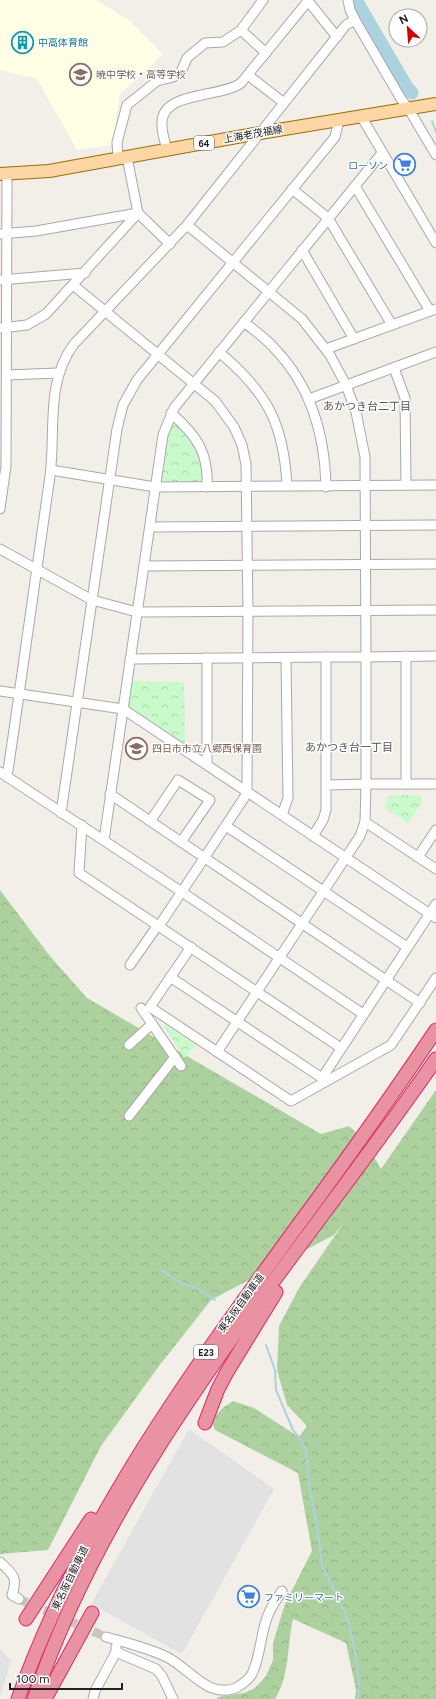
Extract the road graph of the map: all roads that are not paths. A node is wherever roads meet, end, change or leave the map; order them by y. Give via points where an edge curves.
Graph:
1 (263, 0) edge
2 (348, 0) edge
3 (355, 20) junction
4 (241, 30) junction
5 (337, 37) junction
6 (266, 53) junction
7 (248, 75) junction
8 (284, 103) junction
9 (436, 104) edge
10 (408, 108) junction
11 (361, 116) junction
12 (340, 120) junction
13 (260, 133) junction
14 (166, 150) junction
15 (382, 153) junction
16 (436, 155) edge
17 (123, 158) junction
18 (4, 174) edge
19 (355, 186) junction
20 (292, 189) junction
21 (138, 213) junction
22 (328, 218) junction
23 (186, 225) junction
24 (4, 234) edge
25 (435, 240) edge
26 (170, 244) junction
27 (302, 250) junction
28 (233, 262) junction
29 (85, 272) junction
30 (4, 280) edge
31 (74, 285) junction
32 (269, 291) junction
33 (433, 310) edge
34 (106, 311) junction
35 (244, 322) junction
36 (392, 325) junction
37 (4, 328) edge
38 (354, 339) junction
39 (326, 349) junction
40 (219, 352) junction
41 (436, 352) edge
42 (158, 354) junction
43 (394, 368) junction
44 (58, 373) junction
45 (7, 375) junction
46 (194, 383) junction
47 (346, 385) junction
48 (309, 399) junction
49 (171, 413) junction
50 (51, 470) junction
51 (110, 480) junction
52 (406, 485) junction
53 (436, 485) edge
54 (287, 486) junction
55 (366, 486) junction
56 (155, 487) junction
57 (207, 487) junction
58 (247, 487) junction
59 (326, 487) junction
60 (0, 509) edge
61 (365, 525) junction
62 (436, 525) edge
63 (247, 526) junction
64 (150, 527) junction
65 (0, 549) edge
66 (436, 564) edge
67 (365, 565) junction
68 (144, 566) junction
69 (247, 566) junction
70 (37, 570) junction
71 (92, 600) junction
72 (436, 610) edge
73 (248, 611) junction
74 (366, 611) junction
75 (137, 612) junction
76 (406, 656) junction
77 (436, 656) edge
78 (326, 657) junction
79 (366, 657) junction
80 (207, 658) junction
81 (247, 658) junction
82 (286, 658) junction
83 (130, 659) junction
84 (0, 691) edge
85 (19, 694) junction
86 (78, 702) junction
87 (123, 709) junction
88 (207, 764) junction
89 (4, 775) edge
90 (366, 784) junction
91 (406, 784) junction
92 (436, 784) edge
93 (326, 785) junction
94 (247, 791) junction
95 (110, 794) junction
96 (61, 812) junction
97 (282, 815) junction
98 (151, 820) junction
99 (365, 822) junction
100 (82, 826) junction
101 (226, 826) junction
102 (436, 830) edge
103 (313, 836) junction
104 (104, 840) junction
105 (181, 842) junction
106 (418, 857) junction
107 (204, 858) junction
108 (346, 858) junction
109 (436, 869) edge
110 (324, 891) junction
111 (182, 892) junction
112 (436, 904) edge
113 (433, 916) edge
114 (302, 924) junction
115 (158, 926) junction
116 (191, 947) junction
117 (407, 947) junction
118 (280, 958) junction
119 (130, 965) dead end
120 (170, 977) junction
121 (436, 978) edge
122 (386, 979) junction
123 (257, 991) junction
124 (420, 1003) junction
125 (141, 1008) dead end
126 (363, 1014) junction
127 (162, 1015) junction
128 (237, 1022) junction
129 (151, 1023) junction
130 (436, 1030) edge
131 (129, 1045) dead end
132 (341, 1048) junction
133 (217, 1052) junction
134 (175, 1057) junction
135 (436, 1059) edge
136 (181, 1066) dead end
137 (323, 1080) junction
138 (129, 1116) dead end
139 (323, 1216) junction
140 (163, 1415) junction
141 (205, 1423) dead end
142 (0, 1562) edge
143 (282, 1591) dead end
144 (19, 1599) dead end
145 (92, 1613) dead end
146 (26, 1619) dead end
147 (116, 1652) junction
148 (18, 1699) edge
149 (34, 1699) edge
150 (45, 1699) edge
151 (93, 1699) edge
152 (173, 1699) edge

1 - 4 street
2 - 3 street
3 - 5 street via 346,25
3 - 10 street via 400,99
4 - 6 street
4 - 17 street via 223,42 205,43 185,61 181,72 157,81 126,105 117,142
5 - 6 street via 308,0
5 - 8 street
6 - 7 street
7 - 8 street
7 - 14 street via 229,89 184,99 168,107 162,121
8 - 13 street
9 - 10 main road, 上海老茂福線 / 64
10 - 11 main road, 上海老茂福線 / 64
10 - 16 street
11 - 12 main road, 上海老茂福線 / 64
11 - 15 street
12 - 13 main road, 上海老茂福線 / 64
12 - 20 street via 335,137
13 - 14 main road, 上海老茂福線 / 64
13 - 23 street
14 - 17 main road, 上海老茂福線 / 64
15 - 19 street
15 - 25 street
17 - 18 main road, 上海老茂福線 / 64 via 49,171
17 - 21 street
18 - 24 street
19 - 22 street
19 - 33 street
20 - 22 street
20 - 28 street
21 - 24 street via 59,228
21 - 26 street
21 - 29 street
22 - 27 street
22 - 36 street
23 - 26 street
23 - 28 street
24 - 30 street
26 - 34 street
27 - 32 street
27 - 38 street
28 - 32 street
28 - 42 street
29 - 30 street
29 - 31 street
30 - 37 street
31 - 34 street
31 - 37 street via 41,318 27,325
32 - 35 street
32 - 39 street via 302,319
33 - 36 street
34 - 42 street
34 - 44 street via 74,344
35 - 40 street
35 - 48 street via 276,350 297,377
36 - 38 street
37 - 45 street
38 - 39 street
39 - 47 street
40 - 46 street
40 - 54 street via 257,388 275,420 285,453
41 - 43 street
42 - 46 street
42 - 51 street via 137,380 123,405 117,425
43 - 47 street
43 - 52 street via 404,395
44 - 45 street
44 - 50 street
45 - 60 street via 6,466
46 - 49 street
46 - 58 street via 215,401 234,427 244,455
47 - 48 street
47 - 55 street via 360,426
48 - 59 street via 322,440
49 - 56 street via 163,435
49 - 57 street via 198,442 205,457
50 - 51 street
50 - 70 street
51 - 56 street
51 - 71 street
52 - 53 street
52 - 55 street
54 - 58 street
54 - 59 street
55 - 59 street
55 - 61 street
56 - 57 street
56 - 64 street
57 - 58 street
58 - 63 street
61 - 62 street
61 - 63 street
61 - 67 street
63 - 64 street
63 - 69 street
64 - 68 street
65 - 70 street
66 - 67 street
67 - 69 street
67 - 74 street
68 - 69 street
68 - 75 street
69 - 73 street
70 - 71 street
70 - 85 street
71 - 75 street
71 - 86 street
72 - 74 street
73 - 74 street
73 - 75 street
73 - 81 street
74 - 79 street
75 - 83 street
76 - 77 street
76 - 79 street
76 - 91 street
78 - 79 street
78 - 82 street
78 - 93 street
79 - 90 street
80 - 81 street
80 - 83 street
80 - 88 street
81 - 82 street
81 - 94 street
82 - 97 street via 288,798
83 - 87 street
84 - 85 street
85 - 86 street
85 - 89 street
86 - 87 street
86 - 96 street
87 - 88 street
87 - 95 street
88 - 94 street
89 - 96 street
90 - 91 street
90 - 93 street
90 - 99 street
91 - 92 street
93 - 103 street via 325,815
94 - 97 street
94 - 101 street
95 - 98 street
95 - 104 street
96 - 100 street
97 - 103 street
98 - 105 street
98 - 105 street via 178,780 210,800
99 - 106 street
99 - 108 street via 360,836
100 - 104 street
100 - 115 street via 79,873
101 - 107 street
101 - 110 street
102 - 106 street
103 - 108 street
104 - 111 street
105 - 107 street
106 - 109 street
107 - 111 street
107 - 114 street
108 - 110 street
108 - 113 street
110 - 114 street
110 - 117 street
111 - 115 street
111 - 118 street
112 - 113 street
113 - 117 street
114 - 118 street
114 - 122 street
115 - 116 street
115 - 119 street
116 - 120 street
116 - 123 street
117 - 122 street
118 - 123 street
118 - 126 street
120 - 127 street via 150,1007
120 - 128 street
121 - 124 street
122 - 124 street
122 - 126 street
123 - 128 street
123 - 132 street
124 - 137 street via 391,1045
125 - 129 street
126 - 132 street
127 - 129 street
127 - 133 street
128 - 133 street
128 - 137 street
129 - 131 street
129 - 134 street
130 - 140 highway, 東名阪自動車道 / E23
132 - 137 street
133 - 137 street via 291,1101
134 - 136 street
134 - 138 street
135 - 139 highway, 東名阪自動車道 / E23
139 - 141 highway via 227,1372
139 - 149 highway, 東名阪自動車道 / E23 via 206,1378 148,1467 79,1592
140 - 146 highway via 143,1440
140 - 148 highway, 東名阪自動車道 / E23 via 79,1558 44,1632
142 - 144 street via 14,1576 12,1595
143 - 147 street via 268,1614 260,1654 252,1674 246,1682 230,1690 220,1692 208,1688 168,1658 111,1638
145 - 150 highway
147 - 151 street
147 - 152 street via 156,1669

